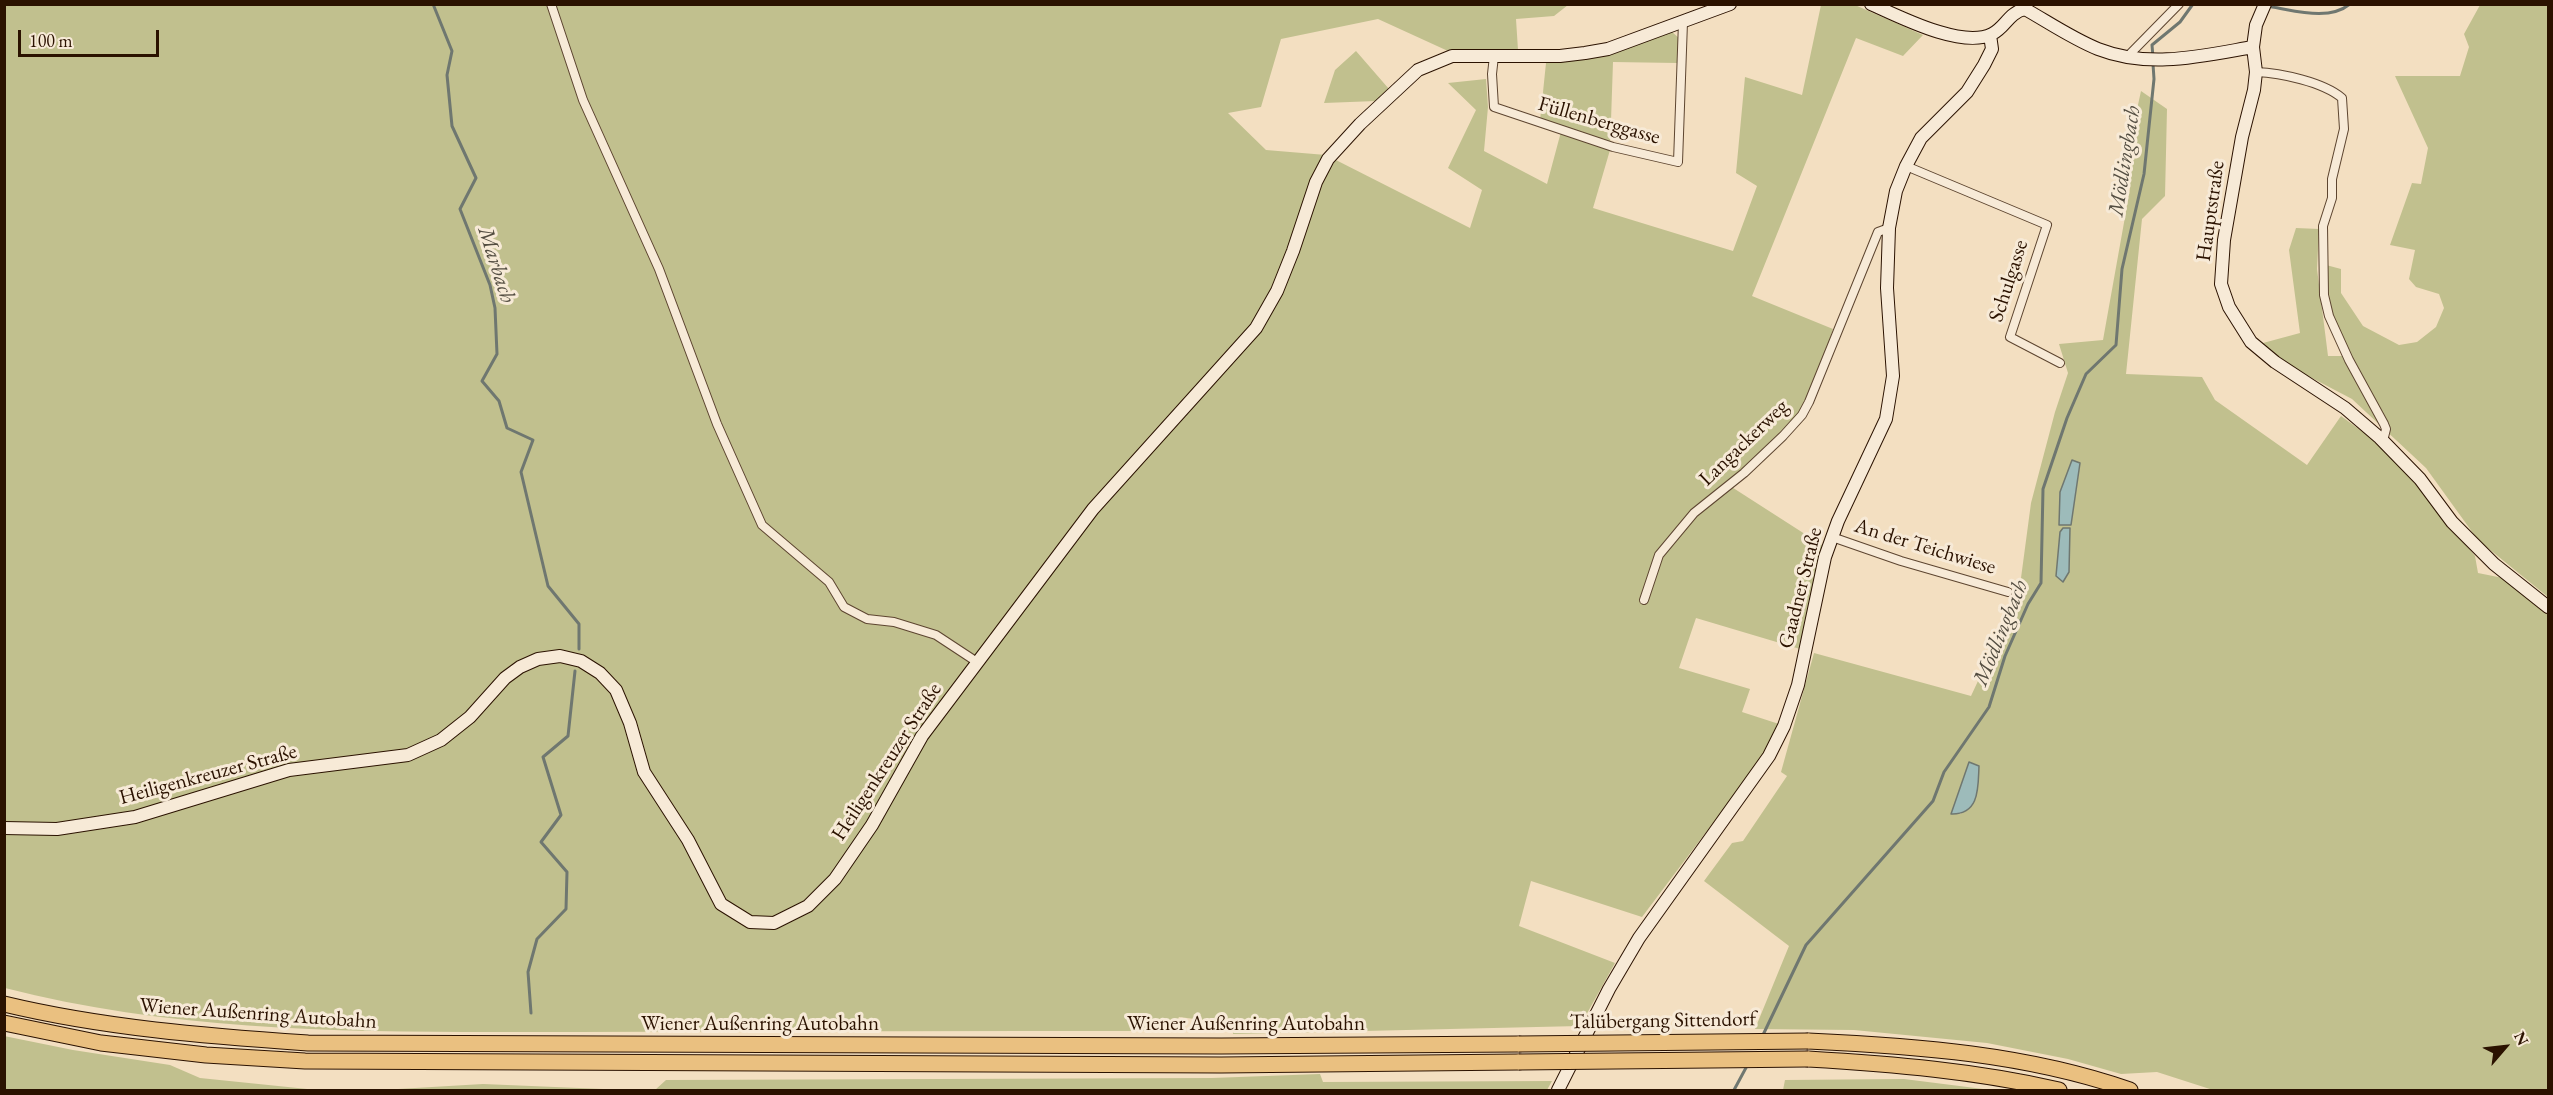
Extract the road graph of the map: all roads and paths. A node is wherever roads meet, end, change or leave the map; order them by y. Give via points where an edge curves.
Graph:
1 (551, 4) edge
2 (1730, 4) edge
3 (1871, 4) edge
4 (2179, 4) edge
5 (2265, 4) edge
6 (2024, 7) edge
7 (1683, 22) junction
8 (1990, 35) junction
9 (2253, 47) junction
10 (1494, 56) junction
11 (2127, 57) junction
12 (2256, 72) junction
13 (1906, 166) junction
14 (1884, 230) junction
15 (2060, 363) dead end
16 (2383, 441) junction
17 (1832, 537) junction
18 (2008, 592) dead end
19 (1644, 600) dead end
20 (2548, 607) edge
21 (977, 662) junction
22 (4, 828) edge
23 (4, 1004) edge
24 (4, 1023) edge
25 (1519, 1044) joint
26 (1519, 1062) joint
27 (1558, 1090) edge
28 (2059, 1090) edge
29 (2130, 1090) edge

1 - 21 street via 583,100 659,269 717,424 762,525 829,582 844,607 867,619 894,622 936,635
2 - 7 main road, Heiligenkreuzer Straße
3 - 8 main road via 1941,32
4 - 11 street
5 - 9 main road, Hauptstraße via 2256,25
6 - 8 main road
6 - 11 main road via 2097,49
7 - 10 main road, Heiligenkreuzer Straße via 1596,51 1560,56
7 - 10 street, Füllenberggasse via 1678,162 1613,147 1494,107
8 - 13 main road, Gaadner Straße via 1992,49 1967,93 1921,138
9 - 11 main road via 2177,60
9 - 12 main road, Hauptstraße
10 - 21 main road, Heiligenkreuzer Straße via 1452,56 1418,70 1344,140 1316,182 1277,291 1256,328 1093,510
12 - 16 main road, Hauptstraße via 2224,240 2221,284 2229,306 2252,342 2345,408
12 - 16 street via 2331,89 2342,98 2344,129 2323,226 2324,296 2349,360 2384,424
13 - 14 main road, Gaadner Straße
13 - 15 street, Schulgasse via 2047,225 2010,337
14 - 17 main road, Gaadner Straße via 1893,376 1886,419
14 - 19 street, Langackerweg via 1855,284 1802,415 1744,473 1694,513 1659,555
16 - 20 main road, Hauptstraße via 2420,479 2452,522 2494,564
17 - 18 street, An der Teichwiese
17 - 27 main road, Gaadner Straße via 1798,685 1784,726 1769,756 1639,938
21 - 22 main road, Heiligenkreuzer Straße via 922,736 872,825 835,879 808,906 774,923 750,922 721,904 688,840 644,772 616,690 581,661 560,656 520,667 441,740 408,755 289,770 135,817 57,829
23 - 25 highway, Wiener Außenring Autobahn via 110,1024 308,1043
24 - 26 highway, Wiener Außenring Autobahn via 121,1046 316,1061 1221,1065
25 - 29 highway, Talübergang Sittendorf, bridge via 1808,1041 1915,1046 2020,1061
26 - 28 highway, Talübergang Sittendorf, bridge via 1808,1059 1915,1066

